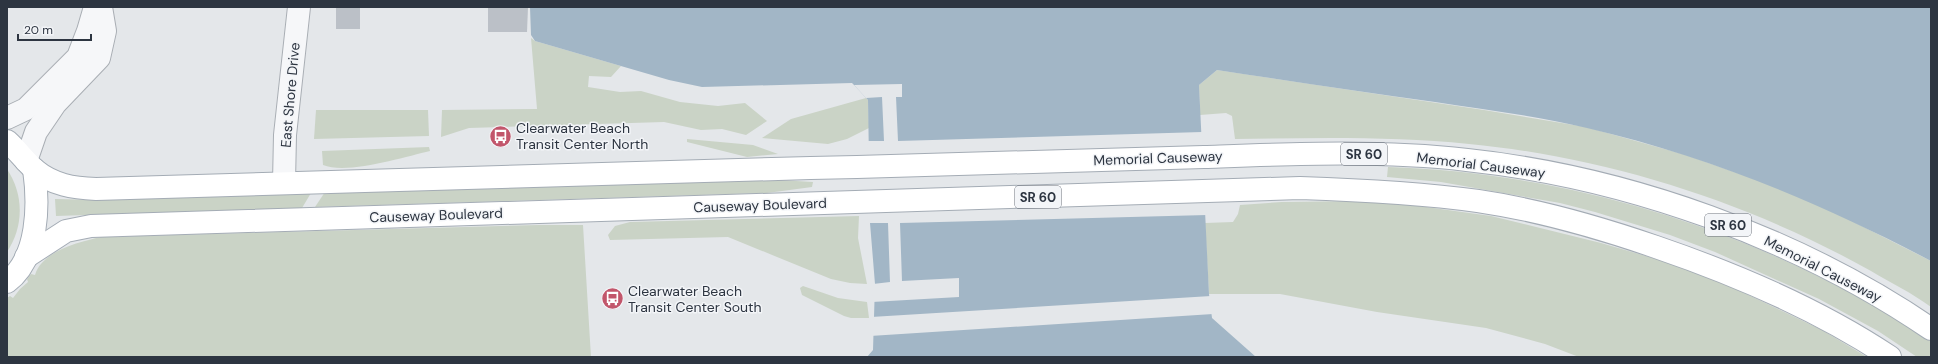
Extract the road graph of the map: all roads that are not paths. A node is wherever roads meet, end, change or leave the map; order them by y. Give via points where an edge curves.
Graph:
1 (95, 7) edge
2 (101, 7) edge
3 (298, 7) edge
4 (7, 118) edge
5 (7, 141) edge
6 (30, 165) junction
7 (284, 182) junction
8 (26, 257) junction
9 (7, 282) edge
10 (1931, 329) edge
11 (1890, 357) edge

1 - 4 street via 78,57 26,109
2 - 6 street via 105,31 99,58 54,104 36,132
3 - 7 street, East Shore Drive via 285,135
5 - 6 main road
6 - 7 main road via 51,181 70,188
6 - 8 main road via 38,195 36,220
7 - 10 main road, Memorial Causeway / SR 60 via 1220,156 1369,154 1474,161 1567,176 1637,193 1712,218 1780,245 1848,279
8 - 9 main road
8 - 11 main road, Causeway Boulevard / SR 60 via 66,231 91,226 1300,188 1364,190 1479,201 1552,216 1621,235 1755,284 1816,314

